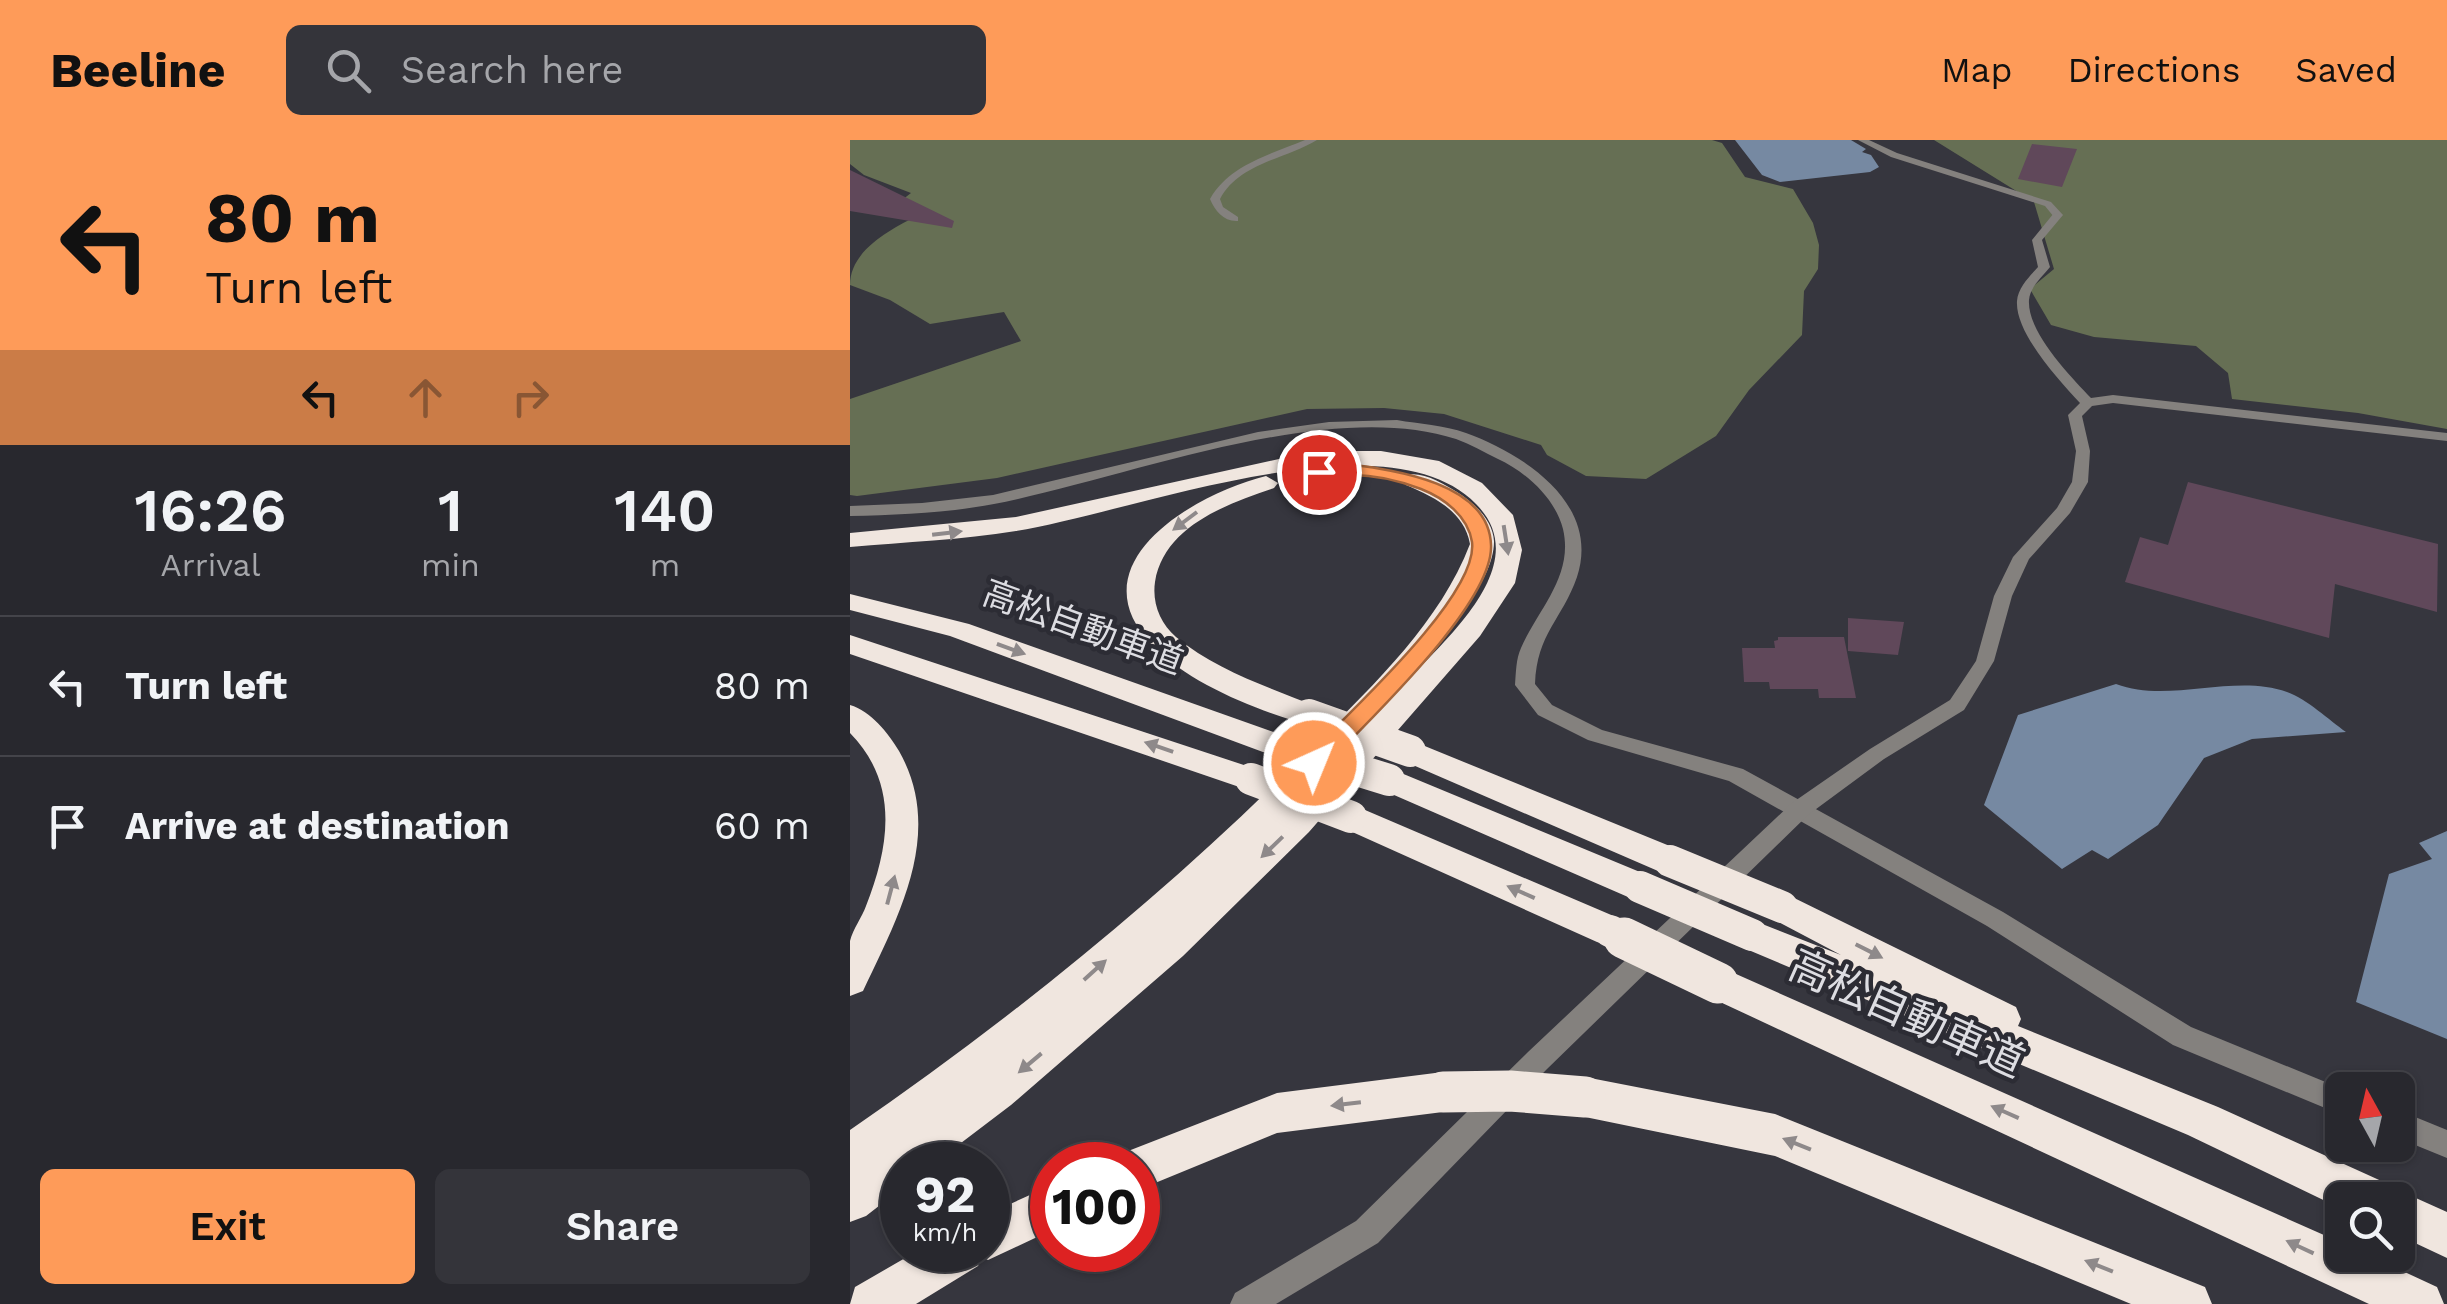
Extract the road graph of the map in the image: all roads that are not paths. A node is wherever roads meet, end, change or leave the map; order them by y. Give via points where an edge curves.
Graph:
1 (1313, 140) edge
2 (1862, 140) edge
3 (1234, 219) dead end
4 (2088, 403) junction
5 (2447, 436) edge
6 (850, 511) edge
7 (850, 540) edge
8 (850, 602) edge
9 (850, 644) edge
10 (850, 715) edge
11 (1800, 810) junction
12 (850, 979) edge
13 (2325, 1095) edge
14 (2202, 1121) junction
15 (2415, 1131) edge
16 (2447, 1144) edge
17 (850, 1155) edge
18 (1160, 1159) edge
19 (2333, 1182) edge
20 (850, 1200) edge
21 (2415, 1220) edge
22 (2447, 1235) edge
23 (925, 1272) edge
24 (872, 1304) edge
25 (1246, 1304) edge
26 (2188, 1304) edge
27 (2420, 1304) edge

1 - 3 street via 1218,189 1219,209
2 - 4 street via 2048,204 2058,215 2037,240 2044,267 2022,302 2032,329
4 - 5 street via 2161,402
4 - 11 street via 2075,415 2083,450 2080,482 2021,557 1985,661 1958,705
6 - 11 street via 991,500 1336,424 1405,425 1462,435 1538,476 1572,533 1572,570 1528,651 1525,685 1546,710 1594,735 1736,774
7 -> 20 highway via 1016,524 1315,458 1381,458 1439,468 1474,488 1501,515 1510,550 1502,583 1470,630 1297,823 1170,946 1012,1079
8 -> 14 highway, 高松自動車道, bridge via 959,630 1389,780
27 -> 9 highway, 高松自動車道, bridge via 1351,816
12 -> 10 highway via 886,908 907,831 899,780 874,733
11 - 13 street via 1995,919 2182,1036
11 - 25 street via 1367,1232
17 -> 14 highway, bridge via 1087,978 1234,847 1437,633 1470,587 1482,544 1471,515 1441,491 1402,476 1348,469 1240,491 1162,538 1142,574 1141,608 1165,643 1310,715 1410,752 1782,907
14 - 19 highway, 高松自動車道
15 - 16 street
26 -> 18 highway, bridge via 1775,1136 1584,1098 1443,1092 1277,1113
21 - 22 highway
23 - 24 highway

